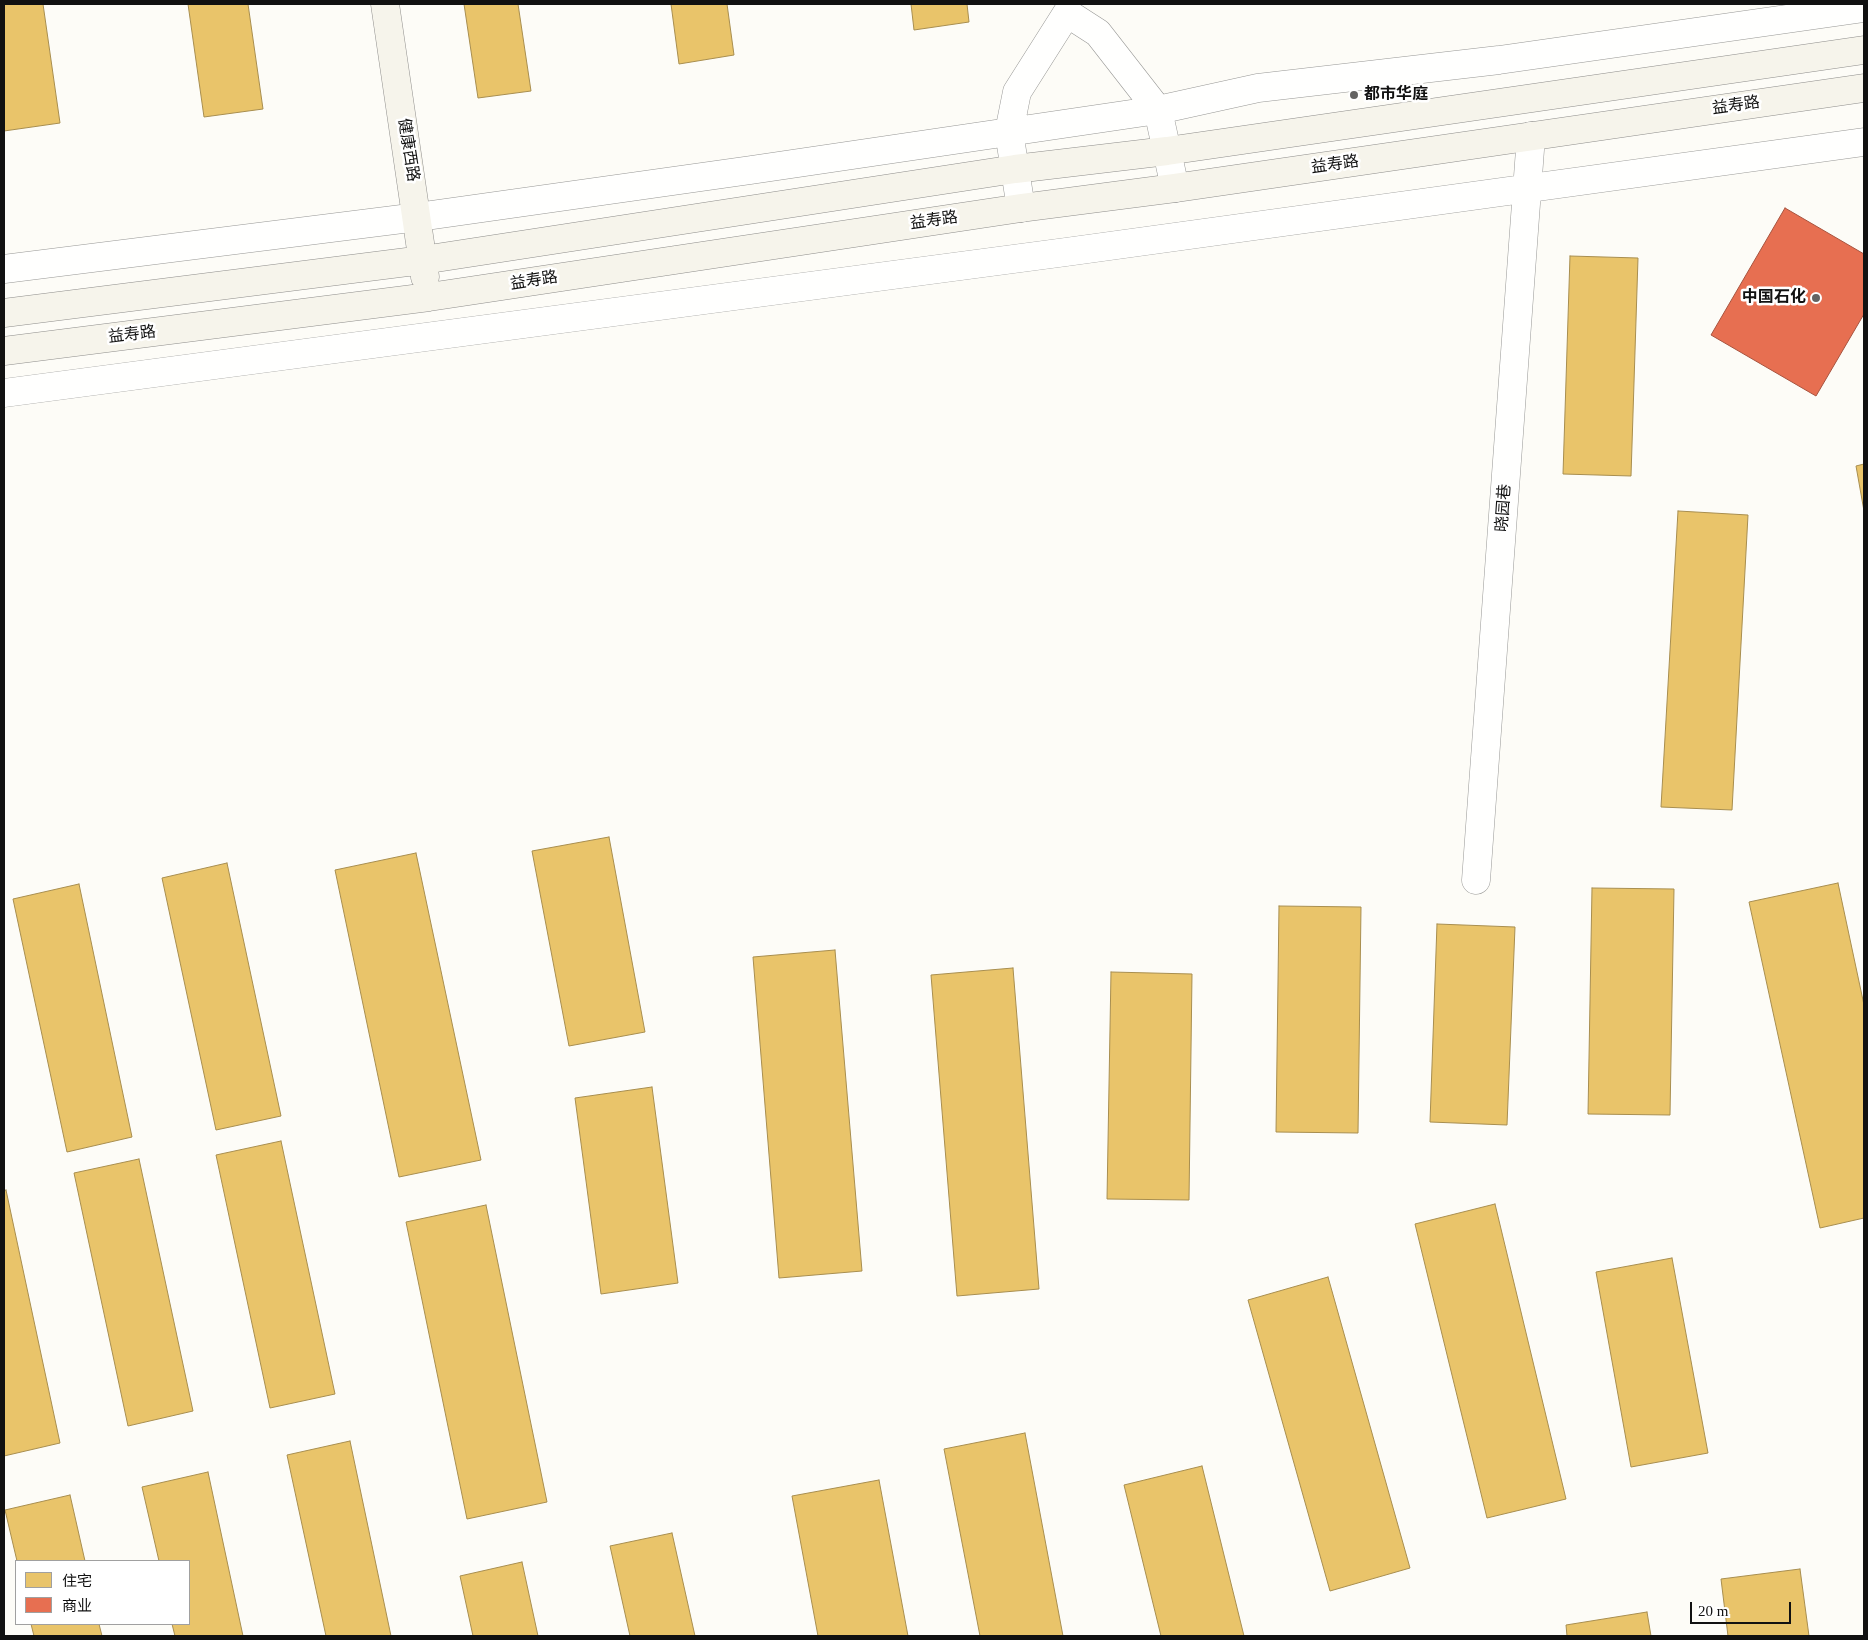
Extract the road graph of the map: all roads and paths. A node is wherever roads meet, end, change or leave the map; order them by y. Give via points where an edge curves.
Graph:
1 (386, 4) edge
2 (1864, 8) edge
3 (1864, 50) edge
4 (1864, 88) edge
5 (1158, 110) junction
6 (1009, 132) junction
7 (1531, 136) junction
8 (1864, 142) edge
9 (1167, 151) junction
10 (1015, 170) junction
11 (1175, 188) junction
12 (1528, 188) junction
13 (1020, 208) junction
14 (418, 216) junction
15 (423, 260) junction
16 (4, 268) edge
17 (428, 297) junction
18 (4, 313) edge
19 (4, 351) edge
20 (4, 393) edge
21 (1476, 880) dead end

1 - 14 main road, 健康西路
2 - 5 street via 1499,60 1258,88
3 - 9 main road
4 - 7 main road, 益寿路
5 - 6 street
5 - 6 street via 1098,33 1067,13 1017,92
5 - 9 street
6 - 10 street
6 - 14 street
7 - 11 main road, 益寿路
7 - 12 street, 晓园巷
8 - 12 street
9 - 10 main road
9 - 11 street
10 - 13 street
10 - 15 main road
11 - 13 main road, 益寿路
12 - 20 street
12 - 21 street, 晓园巷
13 - 17 main road, 益寿路
14 - 15 main road, 健康西路
14 - 16 street
15 - 17 main road, 健康西路
15 - 18 main road
17 - 19 main road, 益寿路

